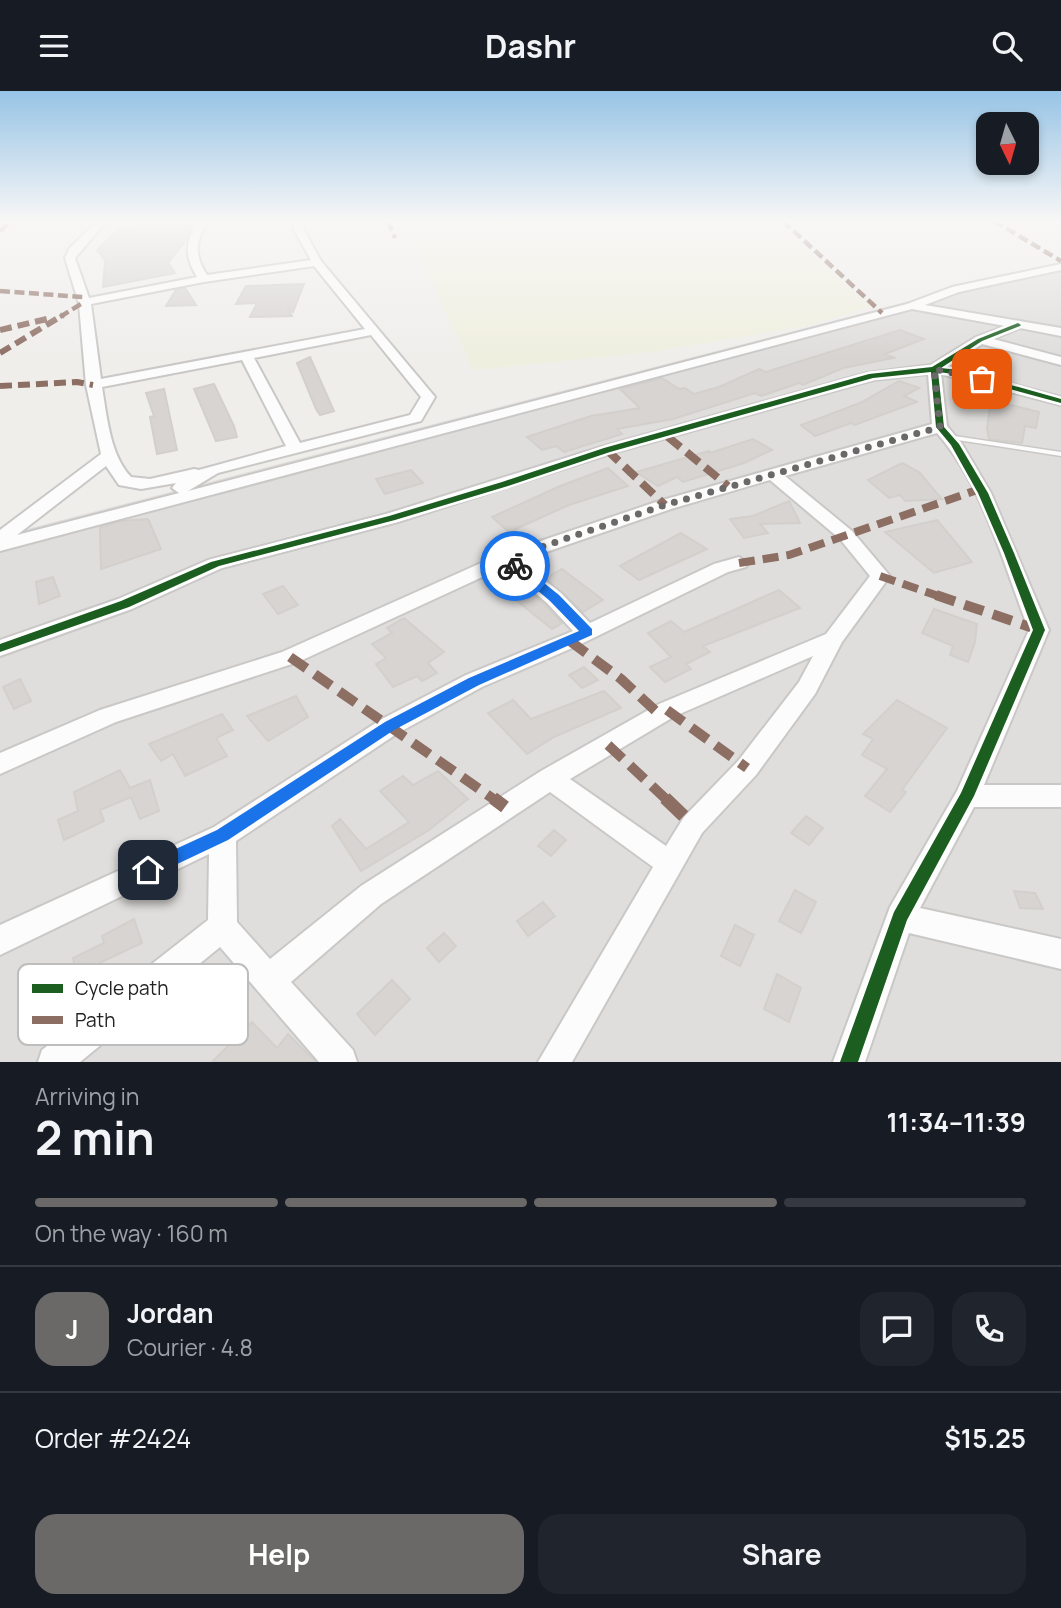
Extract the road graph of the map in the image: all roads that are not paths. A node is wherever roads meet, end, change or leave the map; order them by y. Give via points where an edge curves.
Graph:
1 (75, 266) edge
2 (198, 266) edge
3 (288, 266) edge
4 (321, 266) edge
5 (1059, 269) edge
6 (204, 279) junction
7 (85, 302) junction
8 (911, 306) junction
9 (1018, 325) junction
10 (373, 331) junction
11 (1061, 333) edge
12 (980, 340) junction
13 (246, 356) junction
14 (1061, 361) edge
15 (934, 369) junction
16 (93, 385) junction
17 (1061, 401) edge
18 (494, 414) junction
19 (416, 418) junction
20 (946, 432) junction
21 (295, 449) junction
22 (1061, 454) edge
23 (110, 455) junction
24 (212, 470) junction
25 (772, 474) junction
26 (156, 502) junction
27 (0, 539) edge
28 (0, 545) edge
29 (506, 559) junction
30 (738, 563) dead end
31 (587, 632) junction
32 (833, 639) junction
33 (0, 648) edge
34 (0, 764) edge
35 (550, 778) junction
36 (967, 796) junction
37 (1061, 796) edge
38 (223, 835) junction
39 (669, 863) junction
40 (900, 917) junction
41 (222, 927) junction
42 (0, 940) edge
43 (1061, 954) edge
44 (176, 964) edge
45 (269, 980) junction
46 (75, 1045) edge
47 (54, 1062) edge
48 (341, 1062) edge
49 (554, 1062) edge
50 (849, 1062) edge

1 - 7 street
2 - 6 street
3 - 6 street
4 - 10 street
5 - 8 street via 956,289
6 - 7 street
7 - 16 street
8 - 9 street
8 - 18 street
9 - 11 street
9 - 12 street
10 - 13 street
10 - 19 street via 428,397
12 - 14 street
12 - 15 street
13 - 16 street
13 - 21 street
15 - 17 street
15 - 20 street
15 - 33 street via 830,386 392,518 233,559 125,604
16 - 23 street
18 - 19 street
18 - 26 street
19 - 21 street
20 - 22 lane
20 - 25 street
20 - 36 street via 980,489 1039,630
21 - 24 street
23 - 24 street via 119,477 128,482 159,482
23 - 27 street
24 - 26 street
25 - 29 street
25 - 32 street via 846,535 880,576
26 - 28 street
29 - 31 street
29 - 34 street via 290,657 108,716
30 - 31 street
31 - 38 street via 474,681 390,726
32 - 35 street via 667,710
32 - 39 street via 807,688 747,768 693,825
35 - 39 street
35 - 45 street via 371,895
36 - 37 street
36 - 40 street
38 - 41 street
38 - 42 street
39 - 49 street
40 - 43 street
40 - 50 street
41 - 44 street
41 - 45 street
45 - 48 street
46 - 47 street

